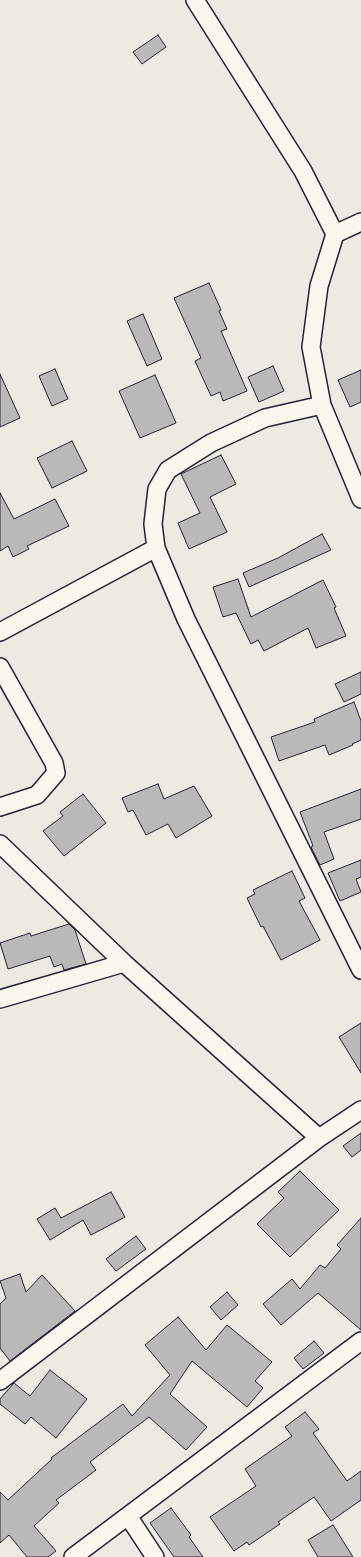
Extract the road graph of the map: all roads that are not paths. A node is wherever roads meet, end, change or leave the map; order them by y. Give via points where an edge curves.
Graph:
1 (195, 0) edge
2 (361, 222) edge
3 (335, 234) junction
4 (322, 405) junction
5 (361, 499) edge
6 (156, 548) junction
7 (0, 632) edge
8 (0, 667) edge
9 (0, 807) edge
10 (0, 844) edge
11 (124, 964) junction
12 (361, 970) edge
13 (0, 999) edge
14 (361, 1110) edge
15 (319, 1138) junction
16 (361, 1341) edge
17 (3, 1373) edge
18 (128, 1516) junction
19 (72, 1557) edge
20 (155, 1557) edge

1 - 3 street via 303,171
2 - 3 street
3 - 4 street via 319,286 310,347
4 - 5 street
4 - 6 street via 265,418 211,443 168,470 157,489 153,524
6 - 7 street
6 - 12 street via 186,619
8 - 9 street via 54,763 56,773 37,795
10 - 11 street
11 - 13 street
11 - 15 street
14 - 15 street
15 - 17 street
16 - 18 street
18 - 19 street
18 - 20 street

